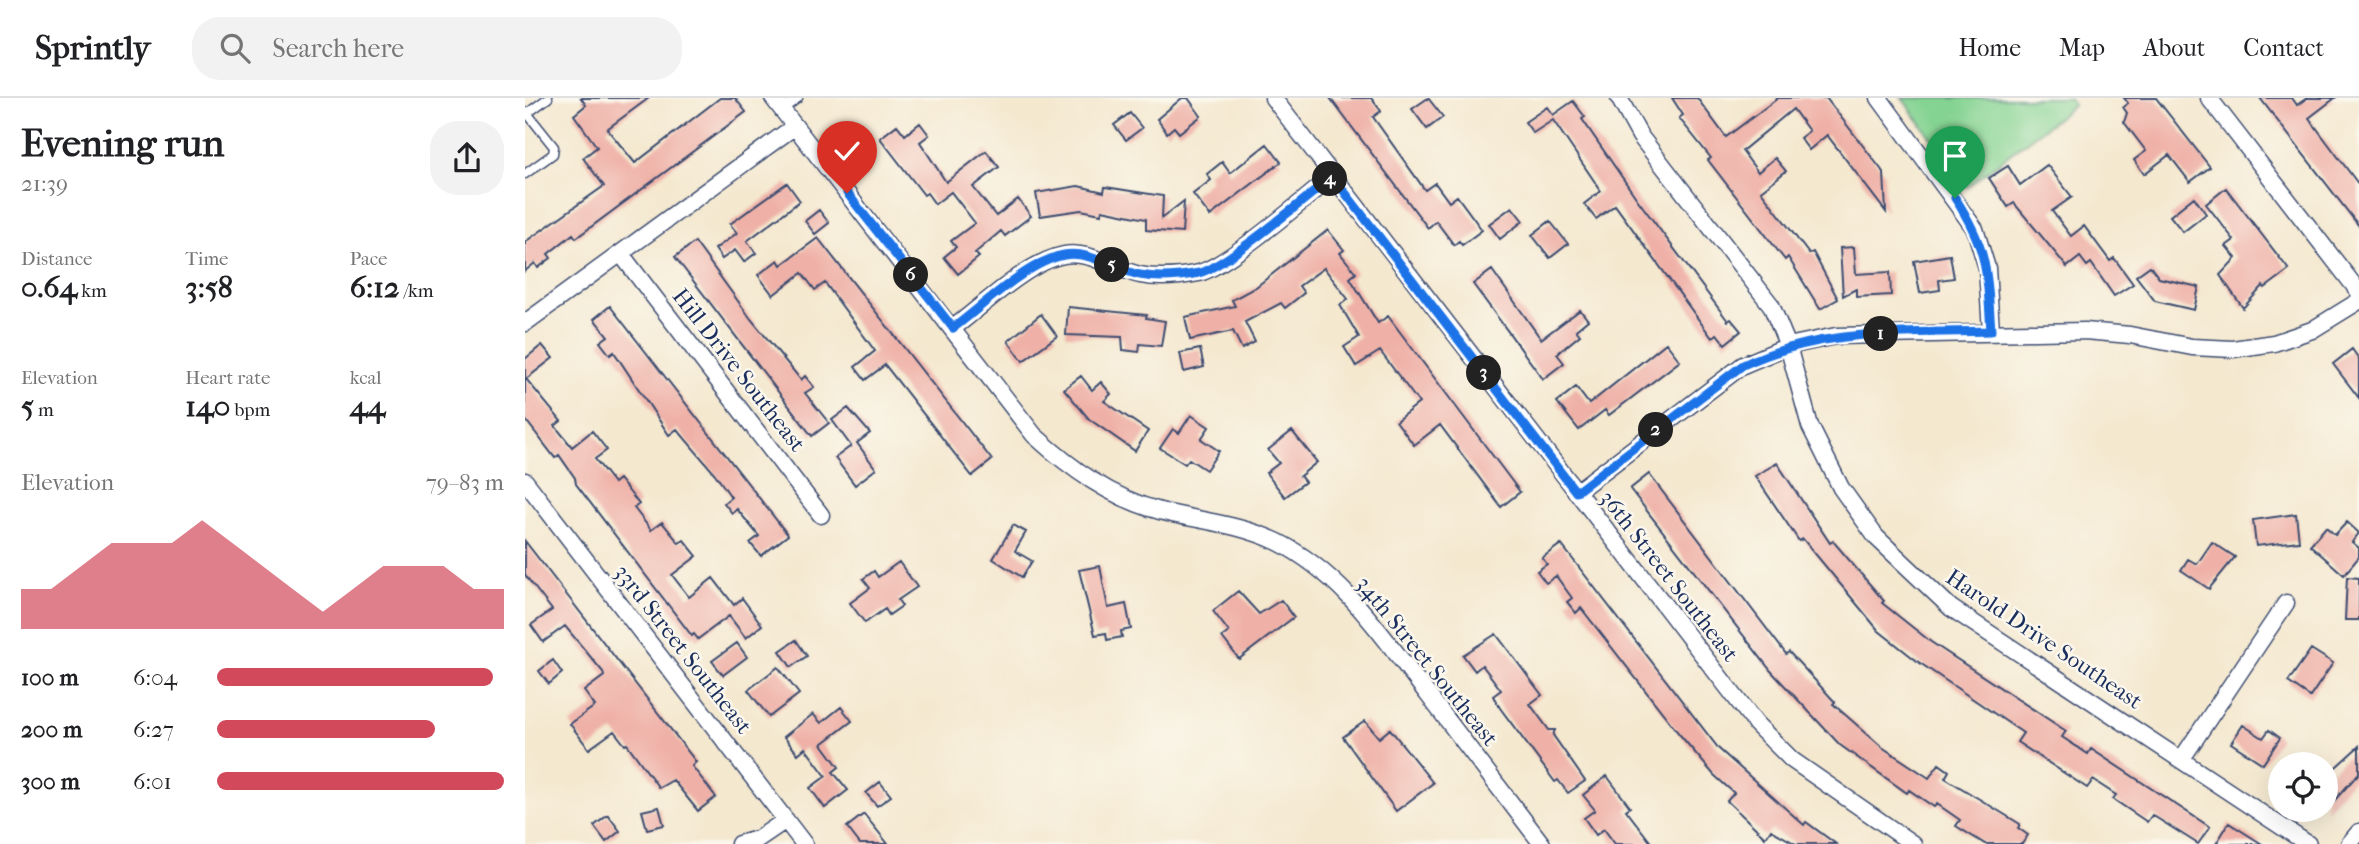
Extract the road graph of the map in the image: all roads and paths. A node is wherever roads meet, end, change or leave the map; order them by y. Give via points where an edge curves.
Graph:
1 (548, 98) edge
2 (798, 98) edge
3 (1273, 98) edge
4 (1619, 98) edge
5 (1879, 98) edge
6 (2209, 98) edge
7 (537, 101) edge
8 (778, 104) edge
9 (526, 114) edge
10 (795, 126) junction
11 (525, 174) edge
12 (1333, 177) junction
13 (621, 254) junction
14 (2359, 292) edge
15 (2359, 301) edge
16 (525, 323) edge
17 (953, 328) junction
18 (1991, 331) junction
19 (1789, 346) junction
20 (525, 481) edge
21 (1576, 492) junction
22 (821, 514) dead end
23 (2286, 603) dead end
24 (2181, 760) junction
25 (786, 821) junction
26 (2359, 832) edge
27 (739, 844) edge
28 (804, 844) edge
29 (1542, 844) edge
30 (1913, 844) edge
31 (2308, 844) edge
32 (2349, 844) edge

1 - 7 lane
2 - 8 lane
3 - 12 street, 36th Street Southeast
4 - 19 street, Harold Drive Southeast via 1640,136 1771,305
5 - 18 street via 1975,229 1987,268
6 - 14 street
7 - 9 lane
8 - 10 street, 34th Street Southeast
9 - 11 lane via 554,147 552,154
10 - 13 street
10 - 17 street, 34th Street Southeast
12 - 17 street via 1202,272 1167,278 1139,275 1066,254 1039,263
12 - 21 street, 36th Street Southeast
13 - 16 street
13 - 22 street, Hill Drive Southeast
15 - 18 street via 2312,330 2274,344 2233,349 2119,334
17 - 29 street, 34th Street Southeast via 1034,435 1070,468 1111,492 1158,510 1223,523 1278,542 1322,570 1366,614
18 - 19 street via 1836,335
19 - 21 street via 1743,365
19 - 24 street, Harold Drive Southeast via 1810,426 1841,488 1876,537 1951,608
20 - 25 street, 33rd Street Southeast
21 - 30 street, 36th Street Southeast via 1756,724 1792,760
23 - 24 street
24 - 31 street, Harold Drive Southeast
25 - 27 street via 758,839
25 - 28 street, 33rd Street Southeast
26 - 32 street

